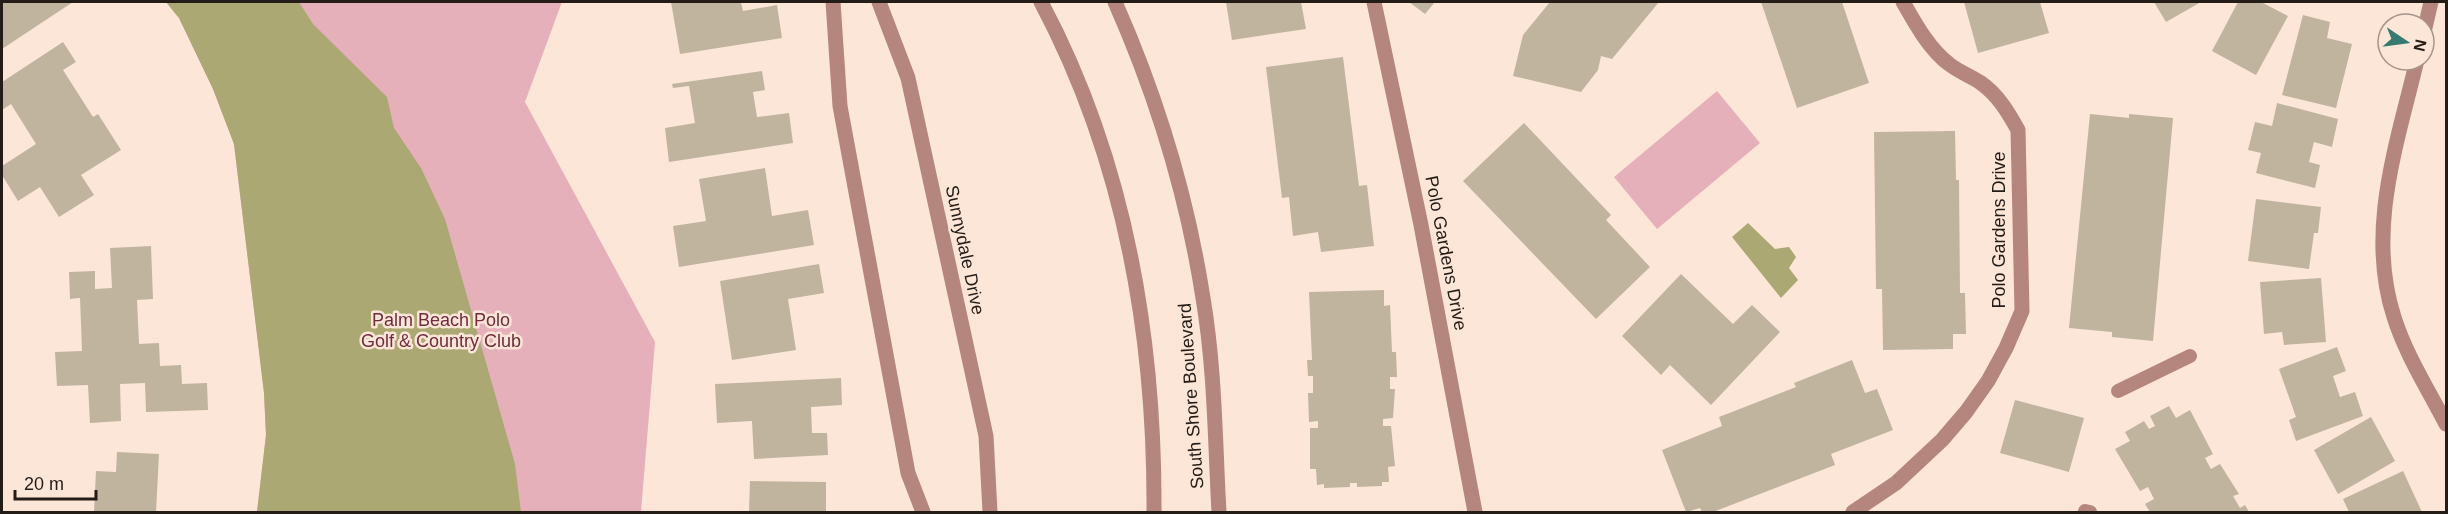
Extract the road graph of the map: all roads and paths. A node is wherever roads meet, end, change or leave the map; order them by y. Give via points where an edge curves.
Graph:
1 (833, 2) edge
2 (879, 2) edge
3 (1041, 2) edge
4 (1115, 2) edge
5 (1374, 2) edge
6 (1903, 2) edge
7 (2414, 72) edge
8 (2190, 356) dead end
9 (2118, 391) dead end
10 (2446, 424) edge
11 (922, 513) edge
12 (990, 513) edge
13 (1154, 513) edge
14 (1219, 513) edge
15 (1475, 513) edge
16 (1853, 513) edge

1 - 11 street via 840,106 908,473
2 - 12 street, Sunnydale Drive via 908,78 986,436
3 - 13 street via 1082,90 1129,245 1151,385
4 - 14 street, South Shore Boulevard via 1140,58 1189,218 1211,362
5 - 15 street, Polo Gardens Drive via 1422,225
6 - 16 street, Polo Gardens Drive via 1919,30 1948,63 1996,97 2018,130 2022,311 1988,381 1954,426 1896,483
7 - 10 street via 2389,174 2382,255 2393,316 2408,354
8 - 9 lane

